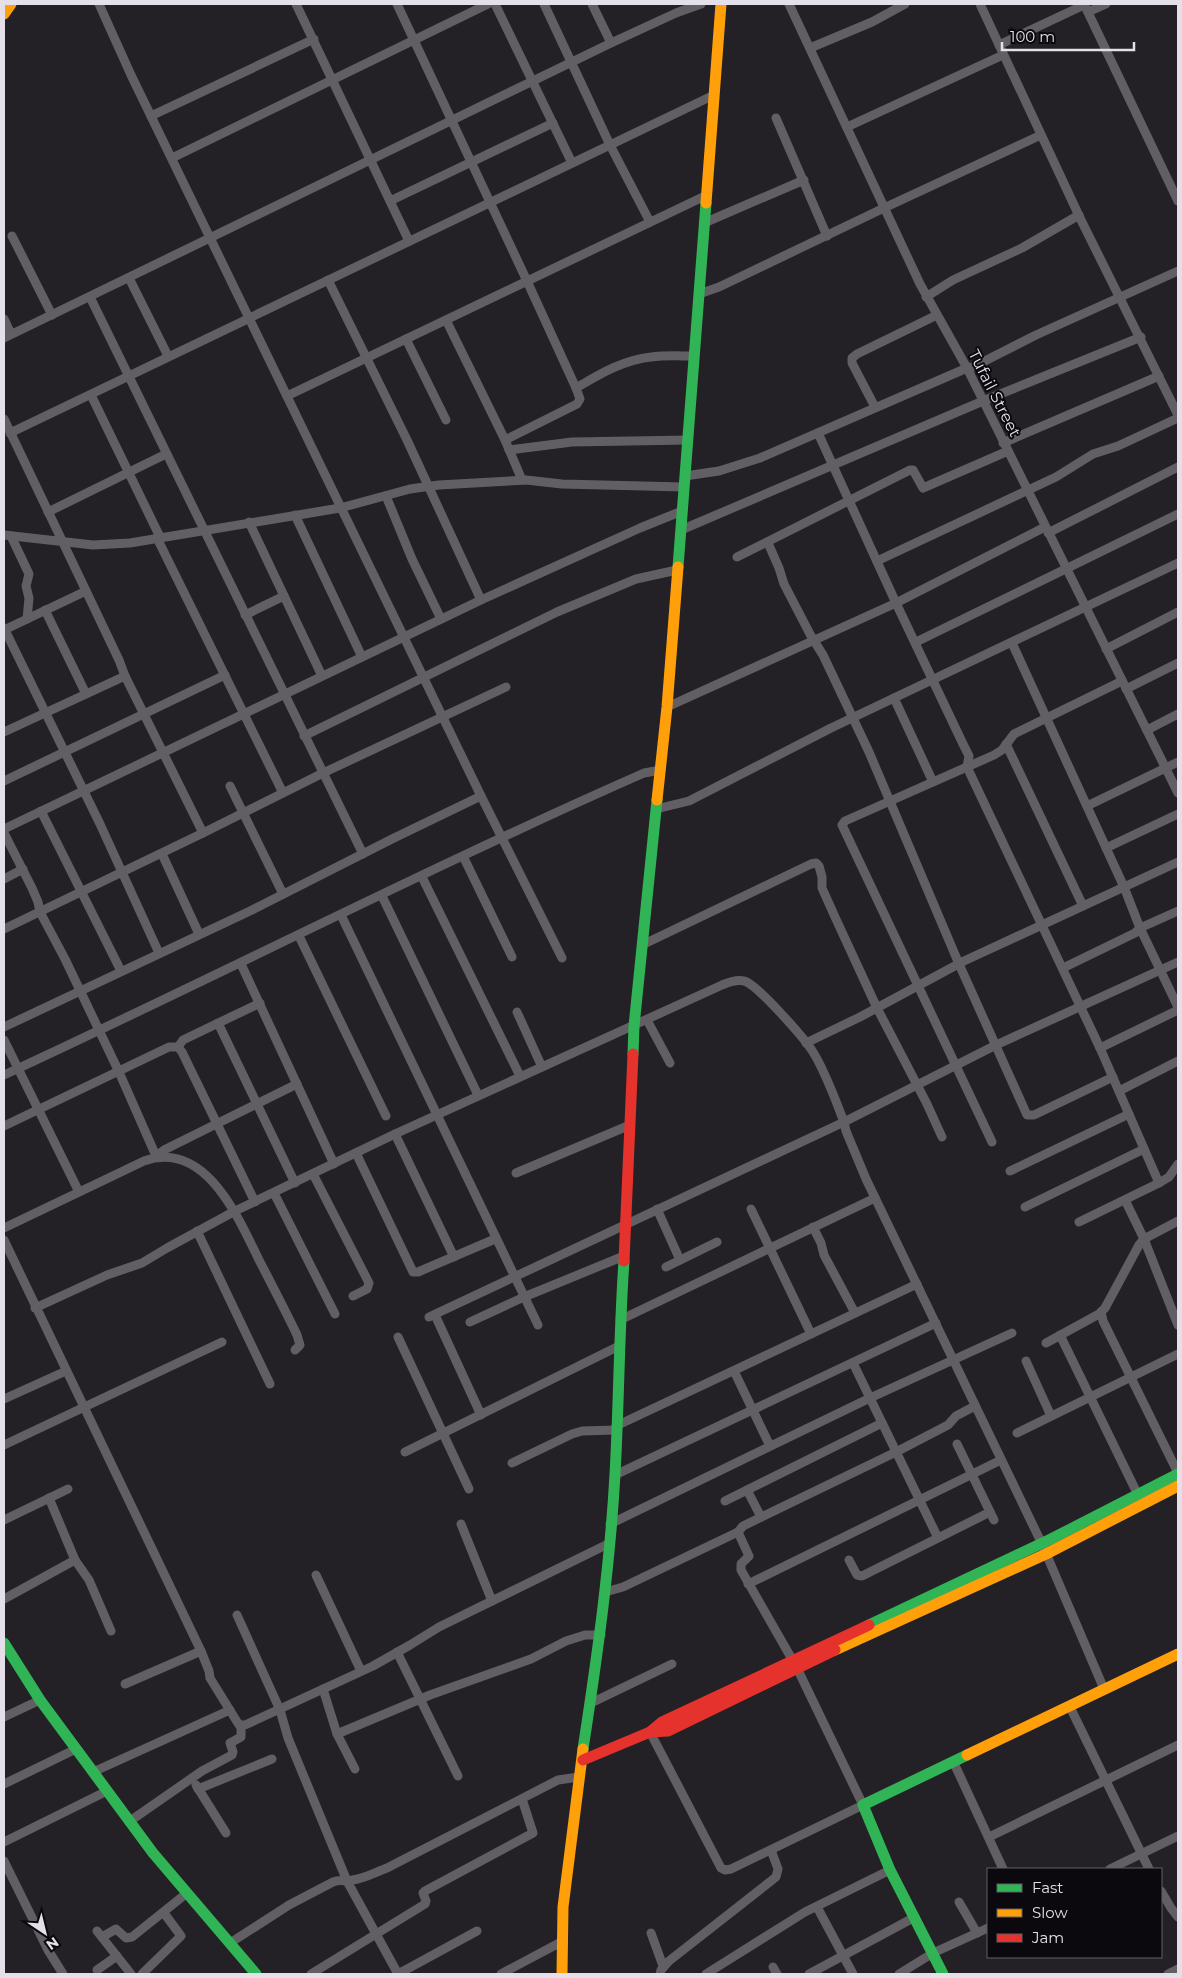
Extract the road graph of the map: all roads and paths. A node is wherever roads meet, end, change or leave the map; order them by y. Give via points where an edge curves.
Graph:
1 (11, 4) edge
2 (99, 4) edge
3 (296, 4) edge
4 (397, 4) edge
5 (488, 4) edge
6 (495, 4) edge
7 (544, 4) edge
8 (592, 4) edge
9 (701, 4) edge
10 (721, 4) edge
11 (789, 4) edge
12 (905, 4) edge
13 (980, 4) edge
14 (1106, 4) edge
15 (1085, 7) edge
16 (4, 14) edge
17 (314, 39) junction
18 (414, 40) junction
19 (611, 43) junction
20 (999, 45) junction
21 (810, 48) junction
22 (1003, 55) junction
23 (572, 62) junction
24 (333, 79) junction
25 (532, 82) junction
26 (714, 95) junction
27 (151, 116) junction
28 (776, 118) dead end
29 (451, 122) junction
30 (553, 123) junction
31 (846, 127) junction
32 (1041, 135) junction
33 (610, 145) junction
34 (172, 158) junction
35 (371, 161) junction
36 (471, 162) junction
37 (572, 163) junction
38 (804, 180) junction
39 (706, 195) junction
40 (390, 201) junction
41 (1178, 201) edge
42 (490, 202) junction
43 (884, 208) junction
44 (1079, 215) junction
45 (650, 222) junction
46 (704, 223) junction
47 (12, 236) dead end
48 (827, 236) junction
49 (211, 238) junction
50 (409, 241) junction
51 (1178, 271) edge
52 (129, 278) junction
53 (328, 280) junction
54 (527, 281) junction
55 (699, 294) junction
56 (926, 296) junction
57 (90, 297) junction
58 (1121, 298) junction
59 (52, 315) junction
60 (937, 315) junction
61 (250, 318) junction
62 (4, 319) edge
63 (446, 320) junction
64 (8, 336) edge
65 (1140, 336) junction
66 (406, 338) junction
67 (168, 356) junction
68 (694, 356) junction
69 (366, 358) junction
70 (967, 368) junction
71 (128, 376) junction
72 (1160, 376) junction
73 (576, 388) junction
74 (91, 395) junction
75 (287, 396) junction
76 (983, 401) junction
77 (875, 407) junction
78 (1178, 416) edge
79 (4, 419) edge
80 (446, 420) dead end
81 (10, 433) junction
82 (818, 433) junction
83 (505, 440) junction
84 (688, 440) junction
85 (1006, 447) junction
86 (509, 450) junction
87 (166, 454) junction
88 (833, 465) junction
89 (1178, 467) edge
90 (128, 472) junction
91 (522, 480) junction
92 (684, 481) junction
93 (428, 486) junction
94 (1027, 490) junction
95 (386, 496) junction
96 (850, 502) junction
97 (340, 508) junction
98 (682, 511) junction
99 (48, 512) junction
100 (295, 514) junction
101 (1178, 514) edge
102 (249, 522) junction
103 (203, 530) junction
104 (680, 530) junction
105 (1046, 530) junction
106 (7, 536) edge
107 (158, 538) junction
108 (63, 542) junction
109 (768, 542) junction
110 (737, 557) dead end
111 (877, 561) junction
112 (1178, 563) edge
113 (1066, 568) junction
114 (677, 570) junction
115 (86, 591) junction
116 (284, 596) junction
117 (481, 600) junction
118 (896, 603) junction
119 (1085, 608) junction
120 (45, 610) junction
121 (1178, 612) edge
122 (245, 615) junction
123 (27, 619) junction
124 (441, 619) junction
125 (4, 629) edge
126 (404, 637) junction
127 (814, 641) junction
128 (916, 642) junction
129 (1012, 643) junction
130 (1106, 649) junction
131 (362, 657) junction
132 (1178, 663) edge
133 (225, 674) junction
134 (125, 676) junction
135 (322, 676) junction
136 (424, 678) junction
137 (934, 680) junction
138 (1124, 685) junction
139 (506, 687) dead end
140 (86, 694) junction
141 (283, 694) junction
142 (894, 698) junction
143 (667, 707) junction
144 (45, 713) junction
145 (144, 713) junction
146 (244, 713) junction
147 (1178, 714) edge
148 (443, 717) junction
149 (852, 718) junction
150 (1047, 718) junction
151 (1146, 730) junction
152 (4, 732) edge
153 (304, 736) junction
154 (1006, 744) junction
155 (64, 751) junction
156 (163, 752) junction
157 (1178, 762) edge
158 (967, 767) junction
159 (1166, 768) junction
160 (660, 770) junction
161 (323, 773) junction
162 (4, 781) edge
163 (933, 782) junction
164 (230, 786) dead end
165 (83, 791) junction
166 (283, 793) junction
167 (1178, 793) edge
168 (481, 796) junction
169 (890, 802) junction
170 (1087, 806) junction
171 (656, 810) junction
172 (41, 811) junction
173 (243, 813) junction
174 (1178, 814) edge
175 (4, 829) edge
176 (203, 833) junction
177 (4, 834) edge
178 (502, 838) junction
179 (1106, 848) junction
180 (162, 854) junction
181 (363, 854) junction
182 (464, 856) junction
183 (1178, 862) edge
184 (23, 869) junction
185 (122, 873) junction
186 (422, 877) junction
187 (4, 878) edge
188 (1124, 887) junction
189 (82, 892) junction
190 (283, 894) junction
191 (382, 896) junction
192 (1083, 906) junction
193 (1178, 911) edge
194 (40, 912) junction
195 (341, 915) junction
196 (1042, 925) junction
197 (1140, 928) junction
198 (4, 929) edge
199 (200, 934) junction
200 (299, 936) junction
201 (642, 945) junction
202 (158, 953) junction
203 (512, 957) dead end
204 (562, 958) dead end
205 (1178, 962) edge
206 (242, 964) junction
207 (959, 964) junction
208 (1063, 968) junction
209 (1161, 970) junction
210 (121, 971) junction
211 (918, 986) junction
212 (80, 990) junction
213 (260, 1003) junction
214 (1081, 1006) junction
215 (877, 1008) junction
216 (1178, 1008) edge
217 (517, 1012) dead end
218 (647, 1020) junction
219 (218, 1023) junction
220 (634, 1026) junction
221 (4, 1027) edge
222 (100, 1031) junction
223 (4, 1040) edge
224 (806, 1043) junction
225 (996, 1045) junction
226 (178, 1047) junction
227 (1100, 1048) junction
228 (1178, 1061) edge
229 (670, 1063) dead end
230 (957, 1065) junction
231 (542, 1067) junction
232 (18, 1069) junction
233 (119, 1072) junction
234 (4, 1076) edge
235 (520, 1076) junction
236 (1113, 1078) junction
237 (297, 1084) junction
238 (916, 1086) junction
239 (1119, 1091) junction
240 (478, 1096) junction
241 (256, 1104) junction
242 (38, 1110) junction
243 (1129, 1114) junction
244 (436, 1115) junction
245 (386, 1116) dead end
246 (844, 1122) junction
247 (216, 1124) junction
248 (630, 1125) junction
249 (4, 1126) edge
250 (395, 1134) junction
251 (942, 1137) dead end
252 (992, 1142) dead end
253 (1144, 1149) junction
254 (356, 1153) junction
255 (156, 1156) junction
256 (334, 1164) junction
257 (1178, 1164) edge
258 (1010, 1171) dead end
259 (313, 1174) junction
260 (516, 1174) dead end
261 (295, 1183) junction
262 (1158, 1183) junction
263 (78, 1192) junction
264 (274, 1193) junction
265 (875, 1198) junction
266 (1125, 1200) junction
267 (255, 1202) junction
268 (1024, 1207) dead end
269 (657, 1209) junction
270 (751, 1209) dead end
271 (235, 1211) junction
272 (1178, 1221) edge
273 (1079, 1222) dead end
274 (627, 1224) junction
275 (814, 1227) junction
276 (4, 1228) edge
277 (197, 1231) junction
278 (495, 1238) junction
279 (1144, 1239) junction
280 (4, 1240) edge
281 (717, 1242) dead end
282 (770, 1248) junction
283 (624, 1256) junction
284 (454, 1257) junction
285 (680, 1260) junction
286 (666, 1267) dead end
287 (514, 1276) junction
288 (917, 1284) junction
289 (353, 1296) dead end
290 (524, 1297) junction
291 (35, 1308) junction
292 (1102, 1312) junction
293 (855, 1313) junction
294 (335, 1314) dead end
295 (620, 1320) junction
296 (470, 1322) dead end
297 (936, 1323) junction
298 (538, 1325) dead end
299 (1178, 1325) edge
300 (811, 1334) junction
301 (1012, 1334) dead end
302 (1060, 1335) junction
303 (398, 1337) dead end
304 (222, 1342) dead end
305 (1046, 1343) dead end
306 (619, 1346) junction
307 (295, 1350) dead end
308 (1178, 1354) edge
309 (954, 1360) junction
310 (1026, 1361) dead end
311 (853, 1363) junction
312 (66, 1371) junction
313 (734, 1371) junction
314 (1130, 1378) junction
315 (270, 1384) dead end
316 (1090, 1397) junction
317 (870, 1398) junction
318 (4, 1399) edge
319 (976, 1406) junction
320 (83, 1407) junction
321 (753, 1410) junction
322 (481, 1415) junction
323 (1052, 1416) junction
324 (882, 1423) junction
325 (616, 1428) junction
326 (1017, 1433) dead end
327 (443, 1434) junction
328 (958, 1444) dead end
329 (4, 1445) edge
330 (770, 1446) junction
331 (405, 1452) dead end
332 (896, 1452) junction
333 (1001, 1460) junction
334 (512, 1462) dead end
335 (972, 1474) junction
336 (1178, 1474) edge
337 (615, 1475) junction
338 (1178, 1486) edge
339 (469, 1488) dead end
340 (68, 1489) dead end
341 (747, 1490) junction
342 (1138, 1495) junction
343 (49, 1498) junction
344 (919, 1499) junction
345 (724, 1501) dead end
346 (761, 1517) junction
347 (4, 1520) edge
348 (461, 1524) dead end
349 (610, 1524) junction
350 (738, 1532) junction
351 (938, 1538) junction
352 (608, 1544) junction
353 (1044, 1549) junction
354 (75, 1560) junction
355 (849, 1560) dead end
356 (316, 1575) dead end
357 (748, 1584) junction
358 (605, 1592) junction
359 (4, 1599) edge
360 (492, 1602) junction
361 (237, 1615) dead end
362 (111, 1632) dead end
363 (601, 1635) junction
364 (4, 1643) edge
365 (201, 1651) junction
366 (397, 1652) junction
367 (1178, 1654) edge
368 (672, 1664) dead end
369 (794, 1664) junction
370 (361, 1671) junction
371 (126, 1684) dead end
372 (323, 1689) junction
373 (1104, 1689) junction
374 (420, 1699) junction
375 (40, 1700) junction
376 (591, 1703) junction
377 (1070, 1707) junction
378 (230, 1710) junction
379 (280, 1710) junction
380 (4, 1717) edge
381 (241, 1725) junction
382 (650, 1732) junction
383 (337, 1734) junction
384 (1178, 1745) edge
385 (76, 1749) junction
386 (272, 1759) dead end
387 (583, 1760) junction
388 (953, 1761) junction
389 (355, 1768) dead end
390 (93, 1772) junction
391 (458, 1776) dead end
392 (192, 1778) junction
393 (579, 1778) junction
394 (1105, 1781) junction
395 (4, 1784) edge
396 (198, 1789) junction
397 (108, 1791) junction
398 (522, 1799) junction
399 (863, 1805) junction
400 (130, 1821) junction
401 (226, 1833) dead end
402 (1178, 1836) edge
403 (989, 1838) junction
404 (4, 1842) edge
405 (771, 1850) junction
406 (1140, 1855) junction
407 (4, 1861) edge
408 (1003, 1868) edge
409 (1112, 1868) edge
410 (1147, 1868) edge
411 (890, 1870) junction
412 (347, 1881) junction
413 (187, 1893) junction
414 (1162, 1893) edge
415 (959, 1902) dead end
416 (817, 1907) junction
417 (164, 1913) junction
418 (915, 1917) junction
419 (1178, 1917) edge
420 (987, 1928) edge
421 (477, 1931) dead end
422 (651, 1933) dead end
423 (977, 1933) junction
424 (376, 1935) junction
425 (563, 1941) junction
426 (230, 1943) junction
427 (933, 1953) junction
428 (117, 1956) junction
429 (842, 1956) junction
430 (1178, 1969) edge
431 (97, 1970) dead end
432 (662, 1970) edge
433 (63, 1974) edge
434 (131, 1974) edge
435 (142, 1974) edge
436 (256, 1974) edge
437 (311, 1974) edge
438 (398, 1974) edge
439 (501, 1974) edge
440 (562, 1974) edge
441 (706, 1974) edge
442 (809, 1974) edge
443 (853, 1974) edge
444 (899, 1974) edge
445 (943, 1974) edge
446 (1168, 1974) edge

1 - 16 main road
2 - 27 street
3 - 17 street
4 - 18 street
5 - 18 street
6 - 25 street
7 - 23 street
8 - 19 street
9 - 19 street
10 - 26 main road
11 - 21 street, Tufail Street
12 - 21 street
13 - 20 street
14 - 15 street
15 - 20 street
15 - 41 street
17 - 24 street
17 - 27 street
18 - 24 street
18 - 29 street
19 - 23 street
20 - 22 street
21 - 31 street, Tufail Street
22 - 31 street
22 - 32 street
23 - 25 street
23 - 33 street
24 - 34 street
24 - 35 street
25 - 29 street
25 - 30 street
26 - 33 street
26 - 39 main road
27 - 34 street
28 - 38 street
29 - 35 street
29 - 36 street
30 - 36 street
30 - 37 street
31 - 43 street, Tufail Street
32 - 43 street
32 - 44 street
33 - 37 street
33 - 45 street
34 - 49 street
35 - 40 street
35 - 49 street
36 - 40 street
36 - 42 street
37 - 42 street
38 - 46 street
38 - 48 street
39 - 45 street
39 - 46 main road
40 - 50 street
42 - 50 street
42 - 54 street
43 - 48 street
43 - 56 street, Tufail Street
44 - 56 street
44 - 58 street
45 - 54 street
46 - 55 main road
47 - 59 street
48 - 55 street
49 - 52 street
49 - 61 street
50 - 53 street
51 - 58 street
52 - 57 street
52 - 67 street
53 - 61 street
53 - 69 street
54 - 63 street
54 - 73 street
55 - 68 main road
56 - 60 street, Tufail Street
57 - 59 street
57 - 71 street
58 - 65 street
58 - 70 street
59 - 64 street
60 - 70 street, Tufail Street
60 - 77 street via 852,358
61 - 67 street
61 - 75 street
62 - 64 street
63 - 66 street
63 - 83 street
65 - 72 street
65 - 76 street
66 - 69 street
66 - 80 street
67 - 71 street
68 - 73 street via 637,359
68 - 84 main road
69 - 75 street
69 - 93 street
70 - 76 street, Tufail Street
70 - 77 street
71 - 74 street
71 - 87 street
72 - 78 street
72 - 85 street
73 - 83 street via 580,398 577,404
74 - 81 street
74 - 90 street
75 - 97 street
76 - 85 street, Tufail Street
76 - 88 street
77 - 82 street
78 - 94 street via 1118,446 1094,454
79 - 81 street
81 - 99 street
82 - 88 street
82 - 92 street via 751,461
83 - 86 street
84 - 86 street via 572,442
84 - 92 main road
85 - 94 street, Tufail Street
85 - 96 street via 923,488 910,470
86 - 91 street
87 - 90 street
87 - 103 street
88 - 96 street
88 - 104 street
89 - 105 street
90 - 99 street
90 - 107 street
91 - 92 street via 562,484
91 - 93 street
92 - 98 main road
93 - 95 street
93 - 117 street
94 - 105 street, Tufail Street
94 - 111 street
95 - 97 street
95 - 124 street
96 - 109 street
96 - 111 street
97 - 100 street
97 - 126 street
98 - 104 main road
98 - 117 street
99 - 108 street
100 - 102 street
100 - 131 street
101 - 113 street
102 - 103 street
102 - 116 street
103 - 107 street
103 - 122 street
104 - 114 main road
105 - 113 street, Tufail Street
105 - 118 street
106 - 108 street
106 - 123 street via 28,574 26,586 30,598
107 - 108 street via 94,545
107 - 133 street
108 - 115 street
109 - 110 street
109 - 127 street via 784,584
111 - 118 street
112 - 119 street
113 - 119 street, Tufail Street
113 - 128 street
114 - 136 street via 636,579 558,612
114 - 143 main road
115 - 120 street
115 - 134 street
116 - 122 street
116 - 135 street
117 - 124 street
118 - 127 street
118 - 128 street
119 - 129 street
119 - 130 street, Tufail Street
120 - 123 street
120 - 140 street
121 - 130 street
122 - 141 street
123 - 125 street
124 - 126 street
125 - 144 street
126 - 131 street
126 - 136 street
127 - 143 street
127 - 149 street
128 - 137 street
129 - 137 street
129 - 150 street
130 - 138 street, Tufail Street
131 - 135 street
132 - 138 street
133 - 145 street
133 - 146 street
134 - 140 street
134 - 145 street
135 - 141 street
136 - 148 street
136 - 153 street
137 - 142 street
137 - 158 street via 969,756
138 - 150 street
138 - 151 street, Tufail Street
139 - 148 street
140 - 144 street
141 - 146 street
141 - 153 street
142 - 149 street
142 - 163 street
143 - 160 main road
144 - 152 street
144 - 155 street
145 - 155 street
145 - 156 street
146 - 156 street
146 - 166 street
147 - 151 street
148 - 161 street
148 - 168 street
149 - 169 street
149 - 171 street via 689,801
150 - 154 street via 1014,734
150 - 170 street
151 - 159 street, Tufail Street
153 - 161 street
154 - 158 street via 994,755
154 - 192 street
155 - 162 street
155 - 165 street
156 - 165 street
156 - 176 street
157 - 159 street
158 - 163 street
158 - 196 street
159 - 167 street, Tufail Street
159 - 170 street
160 - 171 main road
160 - 178 street via 644,773
161 - 166 street
161 - 181 street
163 - 169 street
164 - 173 street
165 - 172 street
165 - 185 street
166 - 173 street
168 - 178 street
168 - 181 street
169 - 207 street
169 - 211 street via 842,824
170 - 179 street
171 - 201 main road
172 - 175 street
172 - 189 street
173 - 176 street
173 - 190 street
174 - 179 street
176 - 180 street
177 - 184 street
178 - 182 street
178 - 204 street
179 - 188 street
180 - 185 street
180 - 199 street
181 - 190 street
182 - 186 street
182 - 203 street
183 - 188 street
184 - 187 street
184 - 194 street
185 - 189 street
185 - 202 street
186 - 191 street
186 - 235 street
188 - 192 street
188 - 197 street
189 - 194 street
189 - 210 street
190 - 199 street
191 - 195 street
191 - 240 street
192 - 196 street
193 - 197 street
194 - 198 street
194 - 212 street
195 - 200 street
195 - 244 street
196 - 207 street
196 - 208 street
197 - 208 street
197 - 209 street
199 - 202 street
200 - 206 street
200 - 245 street
201 - 215 street via 816,863 822,876 822,888
201 - 220 main road
202 - 210 street
205 - 209 street
206 - 213 street
206 - 222 street
207 - 211 street
207 - 225 street
208 - 214 street
209 - 214 street
209 - 216 street
210 - 212 street
211 - 215 street
211 - 230 street
212 - 221 street
212 - 222 street
213 - 219 street
213 - 237 street
214 - 225 street
214 - 227 street
215 - 224 street
215 - 238 street
216 - 227 street
217 - 231 street
218 - 220 street
218 - 224 street via 722,985 745,981 756,987
218 - 229 street
219 - 226 street via 183,1040
219 - 241 street
220 - 231 street
220 - 248 main road
222 - 232 street
222 - 233 street
223 - 232 street
224 - 246 street
225 - 230 street
225 - 236 street via 1028,1116
226 - 233 street via 169,1047
226 - 247 street
227 - 236 street
228 - 239 street
230 - 238 street
230 - 252 street
231 - 235 street
232 - 234 street
232 - 242 street
233 - 242 street
233 - 255 street
235 - 240 street
236 - 239 street
237 - 241 street
237 - 256 street
238 - 246 street
238 - 251 street
239 - 243 street
240 - 244 street
241 - 247 street
241 - 261 street
242 - 249 street
242 - 263 street
243 - 253 street
243 - 258 street
244 - 250 street
244 - 278 street
246 - 265 street
246 - 269 street
247 - 255 street
247 - 267 street
248 - 260 street
248 - 274 main road
250 - 254 street
250 - 284 street
253 - 262 street
253 - 268 street
254 - 256 street
254 - 284 street via 412,1272
255 - 263 street
255 - 271 street via 172,1156 199,1169
256 - 259 street
257 - 262 street via 1170,1177
259 - 261 street
259 - 289 street via 369,1283 367,1289
261 - 264 street
262 - 266 street
263 - 276 street
264 - 267 street
264 - 294 street
265 - 275 street
265 - 288 street
266 - 273 street
266 - 279 street
267 - 271 street
269 - 274 street
269 - 285 street
270 - 282 street
271 - 277 street
271 - 307 street via 299,1340 299,1347
272 - 279 street
274 - 283 main road
274 - 287 street
275 - 282 street
275 - 293 street via 824,1255
277 - 291 street via 134,1267 108,1275
277 - 315 street
278 - 284 street
278 - 287 street
279 - 292 street
279 - 299 street
280 - 291 street
281 - 285 street
282 - 295 street
282 - 300 street
283 - 290 street
283 - 295 main road
285 - 286 street
287 - 290 street
287 - 322 street via 432,1316
288 - 293 street
288 - 297 street
290 - 296 street
290 - 298 street
291 - 312 street
292 - 302 street
292 - 314 street via 1103,1321
293 - 300 street
295 - 306 main road
297 - 309 street
297 - 311 street
300 - 313 street
301 - 309 street
302 - 305 street
302 - 316 street
303 - 327 street
304 - 320 street
306 - 322 street
306 - 325 main road
308 - 314 street
309 - 317 street
309 - 319 street
310 - 323 street
311 - 317 street
311 - 321 street
312 - 318 street
312 - 320 street
313 - 321 street
313 - 325 street
314 - 316 street
314 - 336 street
316 - 323 street
316 - 342 street
317 - 324 street
317 - 330 street
319 - 332 street
319 - 333 street
320 - 329 street
320 - 365 street
321 - 330 street
321 - 337 street
322 - 327 street
323 - 326 street
324 - 332 street
324 - 341 street
325 - 334 street via 572,1434
325 - 337 main road
327 - 331 street
327 - 339 street
328 - 335 street
330 - 349 street
332 - 344 street
332 - 346 street
333 - 335 street
333 - 353 street
335 - 344 street
335 - 351 street via 992,1516
336 - 342 main road
337 - 349 main road
338 - 353 main road
340 - 343 street
341 - 345 street
341 - 346 street
342 - 353 main road
343 - 347 street
343 - 354 street
344 - 351 street
344 - 357 street
346 - 350 street
348 - 360 street
349 - 352 main road
350 - 357 street via 749,1556 740,1567
350 - 358 street via 623,1587
351 - 355 street via 860,1577
352 - 358 main road
352 - 360 street
353 - 369 main road
353 - 373 street
354 - 359 street
354 - 362 street via 88,1580
356 - 370 street
357 - 369 street
358 - 363 main road
360 - 366 street via 439,1627
361 - 379 street
363 - 374 street via 585,1635 531,1659
363 - 376 main road
364 - 375 main road
365 - 371 street
365 - 378 street via 210,1678
366 - 370 street
366 - 374 street
367 - 373 main road
368 - 376 street
369 - 382 main road via 668,1731
369 - 399 street
370 - 372 street
372 - 379 street
372 - 383 street
373 - 377 main road
374 - 383 street
374 - 391 street
375 - 380 street
375 - 385 main road
376 - 387 main road
377 - 388 main road
377 - 394 street
378 - 381 street
378 - 390 street
379 - 381 street
379 - 412 street via 288,1738
381 - 392 street via 241,1736 230,1743 232,1756
382 - 387 main road
382 - 405 street via 723,1870 731,1870
383 - 389 street
384 - 394 street
385 - 390 main road
385 - 395 street
386 - 396 street
387 - 393 main road
388 - 399 main road
388 - 403 street
390 - 397 main road
392 - 396 street
392 - 400 street
393 - 398 street via 558,1780
393 - 425 main road via 563,1906
394 - 403 street
394 - 406 street
396 - 401 street
397 - 400 main road
397 - 404 street
398 - 412 street via 400,1862
398 - 424 street via 533,1832 425,1891 424,1904
399 - 405 street
399 - 411 main road
400 - 413 main road
402 - 406 street
403 - 408 street
405 - 432 street via 778,1868 776,1878
406 - 409 street
406 - 410 street
407 - 433 street
411 - 416 street
411 - 418 main road
412 - 424 street
412 - 426 street via 338,1880 305,1897
413 - 417 street
413 - 426 main road
414 - 419 street
415 - 423 street
416 - 429 street
416 - 441 street
417 - 428 street via 130,1938 116,1929 100,1934
417 - 435 street via 181,1936
418 - 427 main road
418 - 429 street
420 - 423 street
421 - 438 street
422 - 432 street
423 - 427 street
424 - 437 street
424 - 438 street
425 - 439 street
425 - 440 main road
426 - 436 main road
427 - 444 street
427 - 445 main road
428 - 431 street
428 - 434 street
429 - 442 street
429 - 443 street
430 - 446 street

